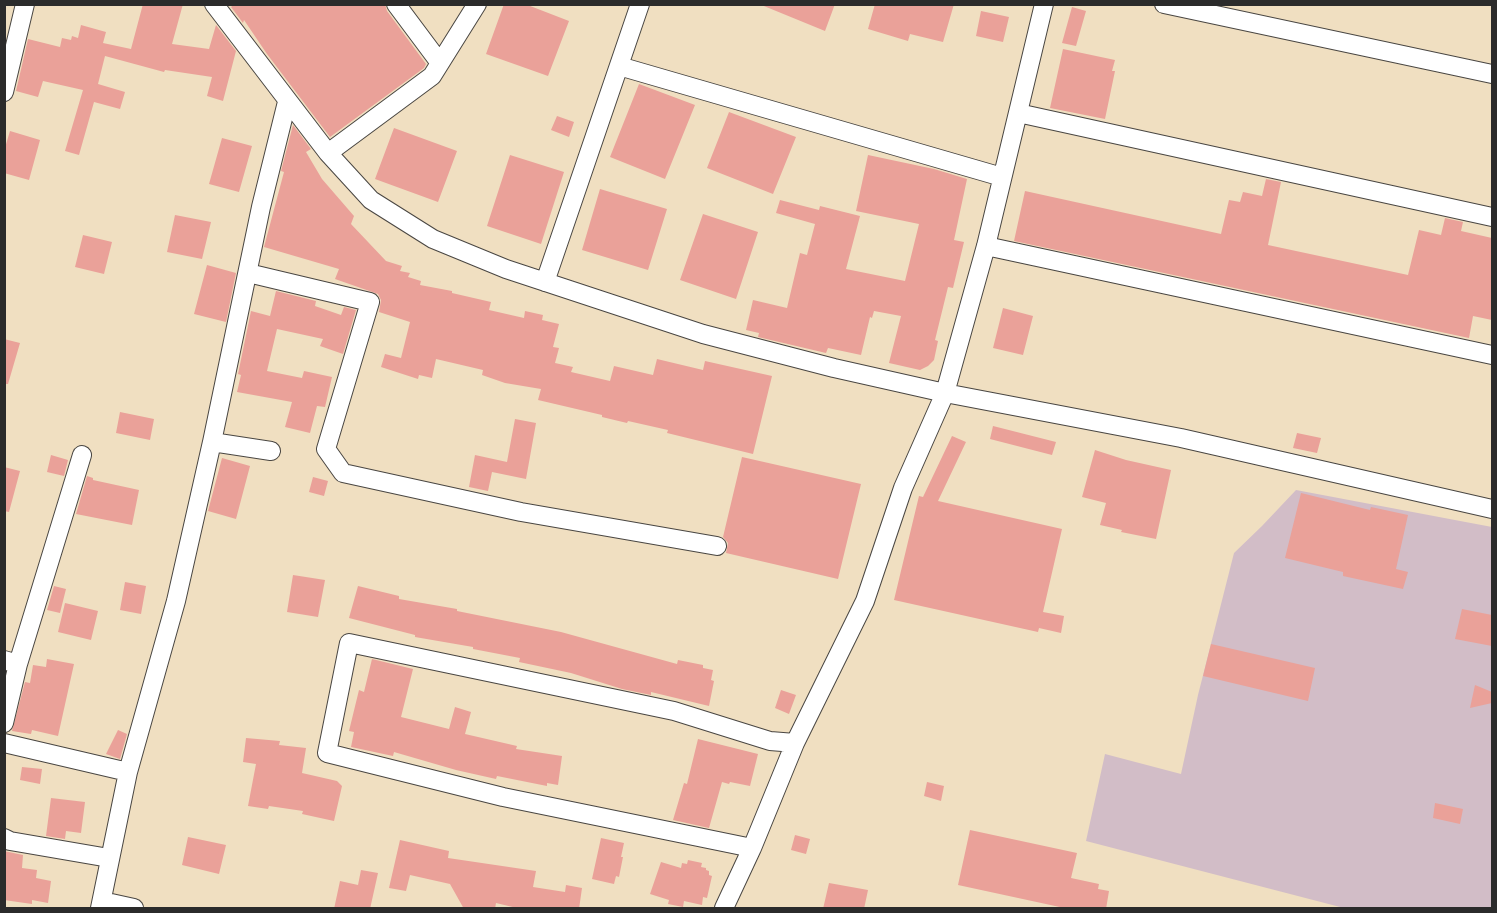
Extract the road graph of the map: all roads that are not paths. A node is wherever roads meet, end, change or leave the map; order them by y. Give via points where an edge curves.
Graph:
1 (25, 4) edge
2 (396, 4) edge
3 (477, 4) edge
4 (640, 4) edge
5 (1044, 4) edge
6 (1164, 4) edge
7 (221, 7) edge
8 (440, 63) junction
9 (619, 66) junction
10 (1492, 74) edge
11 (4, 92) edge
12 (287, 102) junction
13 (1018, 113) junction
14 (328, 153) junction
15 (1002, 177) junction
16 (1492, 218) edge
17 (986, 246) junction
18 (248, 273) junction
19 (545, 282) junction
20 (1492, 356) edge
21 (945, 393) junction
22 (212, 442) junction
23 (271, 452) dead end
24 (82, 455) dead end
25 (1492, 509) edge
26 (717, 546) dead end
27 (11, 662) edge
28 (4, 723) edge
29 (4, 743) edge
30 (795, 743) junction
31 (128, 772) junction
32 (4, 838) edge
33 (752, 848) junction
34 (109, 858) junction
35 (101, 905) edge
36 (134, 909) edge
37 (724, 909) edge

1 - 11 street
2 - 8 street
3 - 8 street
4 - 9 street
5 - 13 street
6 - 10 street
7 - 12 street
8 - 14 street via 432,76
9 - 15 street
9 - 19 street
12 - 14 street
12 - 18 street
13 - 15 street
13 - 16 street
14 - 19 street via 371,200 433,239
15 - 17 street
17 - 20 street
17 - 21 street
18 - 22 street
18 - 26 street via 370,302 326,449 343,473 521,512
19 - 21 street via 703,334
21 - 25 street via 1181,438
21 - 30 street via 903,488 865,601
22 - 23 street
22 - 31 street via 176,602
24 - 27 street
27 - 28 street
29 - 31 street
30 - 33 street
30 - 33 street via 770,741 674,711 349,643 327,753 503,797
31 - 34 street
32 - 34 street
33 - 37 street
34 - 35 street
35 - 36 street

